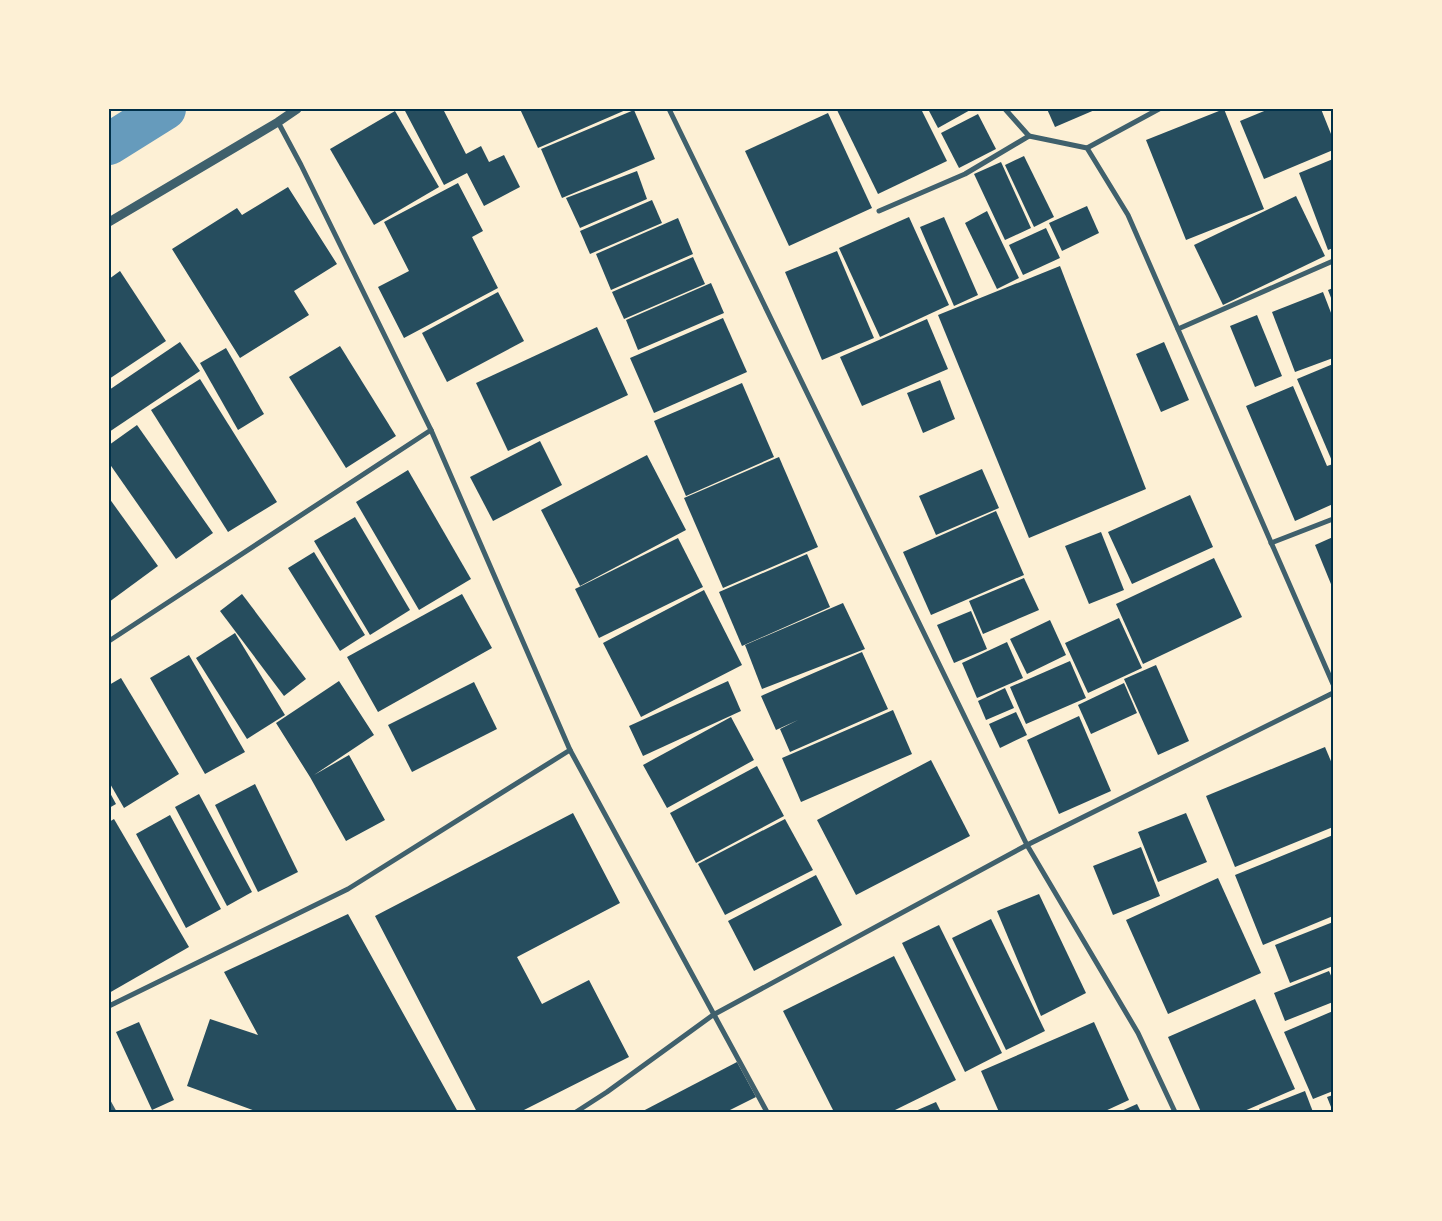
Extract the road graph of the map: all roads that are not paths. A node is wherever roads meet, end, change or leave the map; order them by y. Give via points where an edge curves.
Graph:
1 (297, 109) edge
2 (669, 109) edge
3 (1005, 109) edge
4 (1159, 109) edge
5 (278, 122) junction
6 (1028, 136) junction
7 (1087, 148) junction
8 (879, 211) dead end
9 (109, 222) edge
10 (1333, 260) edge
11 (1178, 329) junction
12 (431, 430) junction
13 (1333, 518) edge
14 (1271, 543) junction
15 (109, 641) edge
16 (1333, 684) edge
17 (1333, 694) edge
18 (570, 750) junction
19 (1027, 845) junction
20 (109, 1006) edge
21 (713, 1015) junction
22 (109, 1103) edge
23 (114, 1112) edge
24 (576, 1112) edge
25 (766, 1112) edge
26 (1175, 1112) edge

1 - 5 street
2 - 19 street
3 - 6 street
4 - 7 street
5 - 9 street
5 - 12 street
6 - 7 street
6 - 8 street via 964,174
7 - 11 street via 1128,214
10 - 11 street
11 - 14 street
12 - 15 street
12 - 18 street
13 - 14 street
14 - 16 street
17 - 19 street
18 - 20 street via 348,890
18 - 21 street
19 - 21 street
19 - 26 street via 1138,1033
21 - 24 street
21 - 25 street
22 - 23 street

